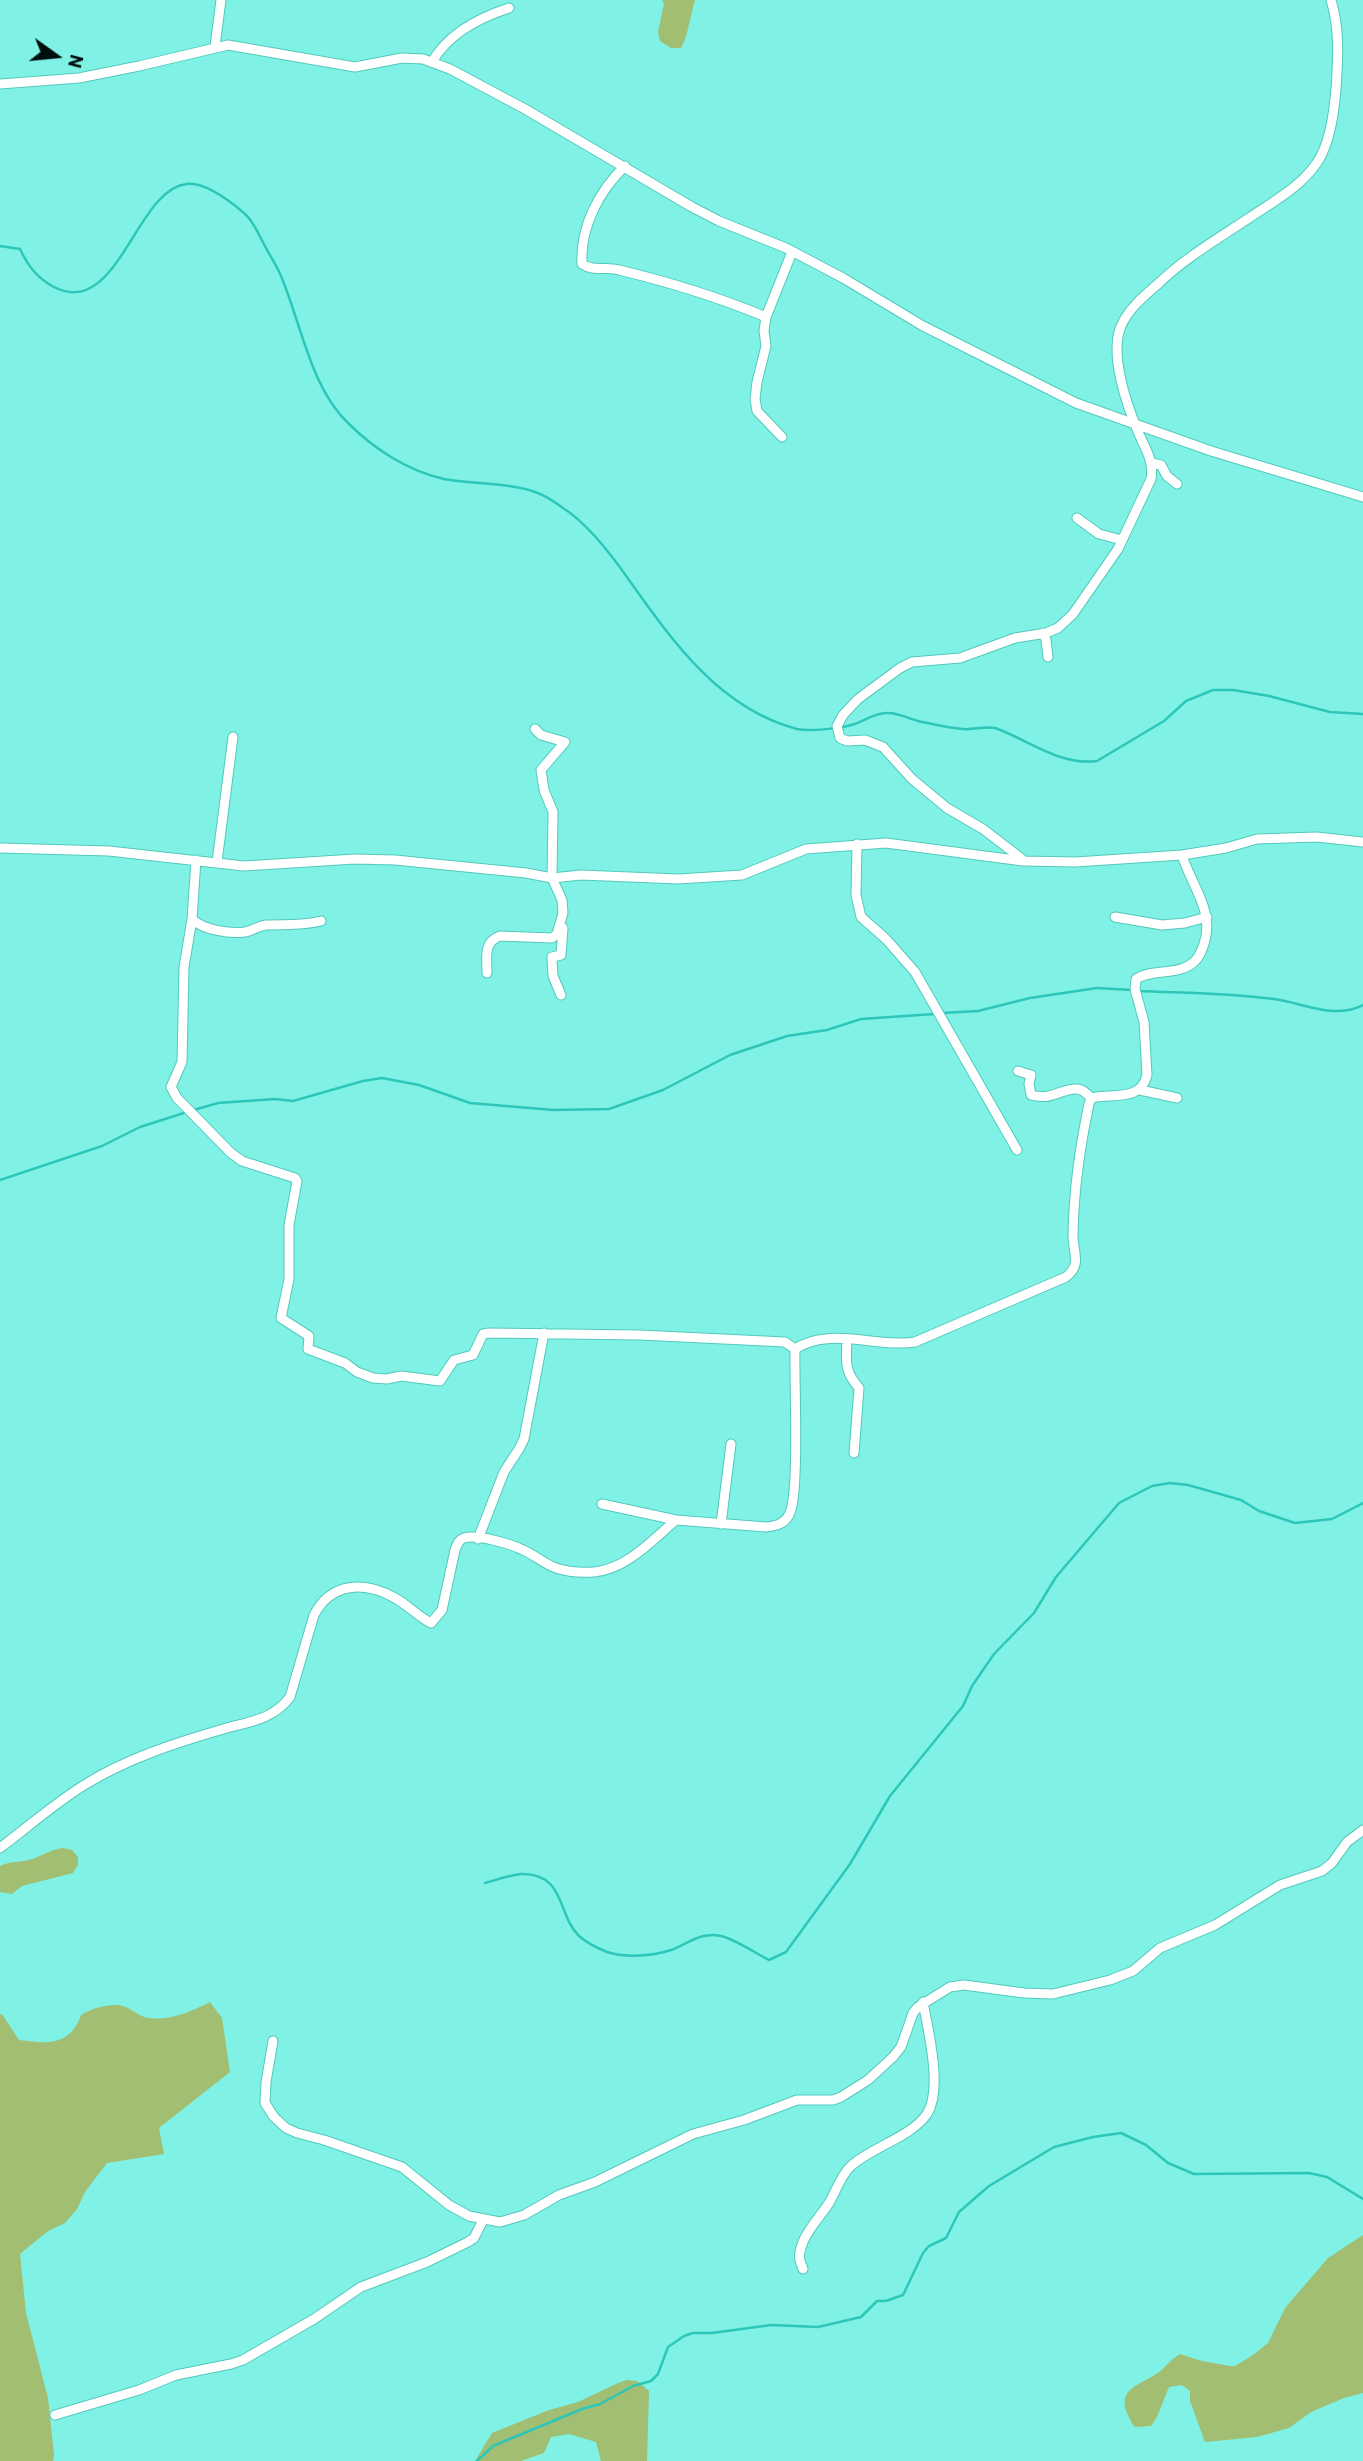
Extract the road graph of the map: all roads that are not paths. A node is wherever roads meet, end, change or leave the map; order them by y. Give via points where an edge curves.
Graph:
1 (221, 0) edge
2 (1331, 0) edge
3 (509, 8) dead end
4 (215, 47) junction
5 (432, 62) junction
6 (0, 84) edge
7 (625, 166) junction
8 (792, 252) junction
9 (766, 317) junction
10 (1134, 422) junction
11 (782, 437) dead end
12 (1152, 463) junction
13 (1177, 484) dead end
14 (1363, 497) edge
15 (1077, 518) dead end
16 (1122, 540) junction
17 (1043, 633) junction
18 (1048, 657) dead end
19 (535, 729) dead end
20 (233, 737) dead end
21 (1363, 842) edge
22 (857, 844) junction
23 (0, 848) edge
24 (1182, 855) junction
25 (196, 860) junction
26 (1023, 860) junction
27 (217, 862) junction
28 (552, 878) junction
29 (563, 913) junction
30 (1115, 917) dead end
31 (1207, 917) junction
32 (192, 919) junction
33 (321, 921) dead end
34 (488, 973) dead end
35 (561, 995) dead end
36 (1018, 1071) dead end
37 (1140, 1090) junction
38 (1091, 1098) junction
39 (1177, 1098) dead end
40 (1017, 1150) dead end
41 (544, 1333) junction
42 (847, 1339) junction
43 (795, 1349) junction
44 (731, 1444) dead end
45 (854, 1453) dead end
46 (602, 1504) dead end
47 (676, 1520) junction
48 (721, 1524) junction
49 (478, 1539) junction
50 (1363, 1830) edge
51 (0, 1847) edge
52 (923, 2002) junction
53 (273, 2041) dead end
54 (483, 2220) junction
55 (803, 2269) dead end
56 (55, 2415) dead end

1 - 4 street
2 - 10 street via 1339,52 1328,140 1320,158 1278,199 1170,273 1127,315 1116,346
3 - 5 street via 451,37
4 - 5 street via 240,46 355,67 402,58
4 - 6 street via 79,78
5 - 7 street
7 - 8 street via 719,221
7 - 9 street via 601,193 585,237 582,264 696,291
8 - 9 street
8 - 10 street via 1019,375 1076,403
9 - 11 street via 756,407
10 - 12 street
10 - 14 street via 1211,451
12 - 13 street via 1160,465
12 - 16 street via 1151,479
15 - 16 street via 1099,534
16 - 17 street via 1073,614 1058,628
17 - 18 street
17 - 26 street via 960,658 912,662 858,699 837,726 840,738 846,741 865,740 883,747 930,795
19 - 28 street via 565,742 541,770 553,812
20 - 27 street
21 - 24 street via 1317,837 1257,839
22 - 26 street via 886,843
22 - 28 street via 806,849 731,876
22 - 40 street via 856,895 861,917 915,972
23 - 25 street via 109,851
24 - 26 street via 1075,862
24 - 31 street
25 - 27 street
25 - 32 street
27 - 28 street via 244,866 396,860
28 - 29 street
29 - 34 street via 552,938 500,936 490,941
29 - 35 street via 561,953 552,960
30 - 31 street via 1162,925
31 - 37 street via 1207,936 1195,962 1136,979 1147,1075
32 - 33 street via 199,925 232,932
32 - 41 street via 184,967 182,1062 171,1087 231,1153 297,1181 281,1318 307,1334 308,1349 313,1352 373,1378 387,1379 401,1376 440,1381 454,1360 473,1355 483,1334
36 - 38 street via 1031,1075 1031,1095 1045,1097 1076,1088
37 - 38 street
37 - 39 street
38 - 42 street via 1078,1173 1073,1272 915,1342
41 - 43 street via 785,1342
41 - 49 street via 524,1438 504,1472
42 - 43 street via 807,1341
42 - 45 street via 847,1370 859,1388
43 - 48 street via 792,1508 779,1526
44 - 48 street
46 - 47 street
47 - 48 street
47 - 49 street via 620,1563 595,1572 559,1569 522,1549
49 - 51 street via 458,1542 442,1610 431,1623 377,1589 351,1588 330,1594 314,1615 290,1697 282,1708 254,1722 179,1742 96,1779
50 - 52 street via 1322,1871 1280,1885 1215,1925 1160,1948 1133,1970 1110,1980 1053,1994 964,1985 950,1987
52 - 54 street via 913,2013 893,2057 841,2097 797,2100 693,2134 524,2215 500,2222
52 - 55 street via 934,2064 927,2113 846,2171 802,2244 799,2258
53 - 54 street via 265,2103 286,2128 402,2167 449,2205
54 - 56 street via 468,2242 360,2287 243,2360 176,2375

